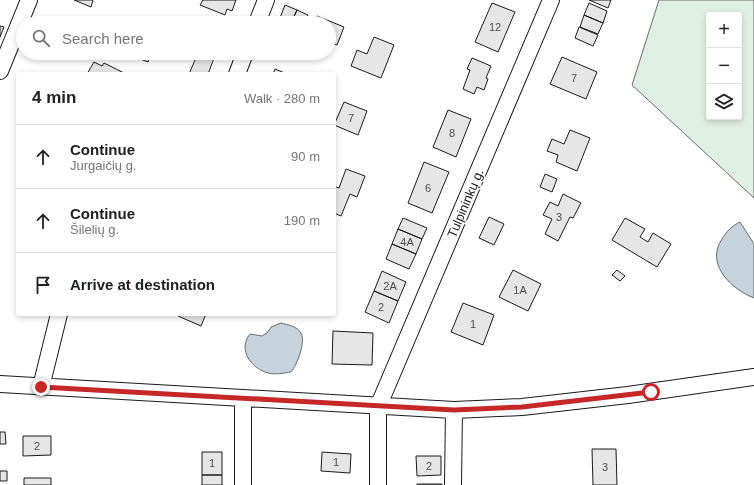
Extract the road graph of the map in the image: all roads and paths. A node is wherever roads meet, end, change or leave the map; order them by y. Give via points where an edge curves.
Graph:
1 (28, 0) edge
2 (266, 0) edge
3 (551, 0) edge
4 (22, 16) edge
5 (260, 16) edge
6 (16, 30) edge
7 (242, 60) edge
8 (0, 71) edge
9 (238, 72) edge
10 (59, 316) edge
11 (754, 377) edge
12 (0, 384) edge
13 (41, 387) junction
14 (244, 399) junction
15 (378, 407) junction
16 (454, 410) junction
17 (243, 485) edge
18 (378, 485) edge
19 (454, 485) edge

1 - 4 street
2 - 5 street
3 - 15 street, Tulpininkų g.
6 - 8 street
7 - 9 street
10 - 13 street
11 - 16 street via 522,407
12 - 13 street
13 - 14 street
14 - 15 street
14 - 17 street
15 - 16 street
15 - 18 street
16 - 19 street

